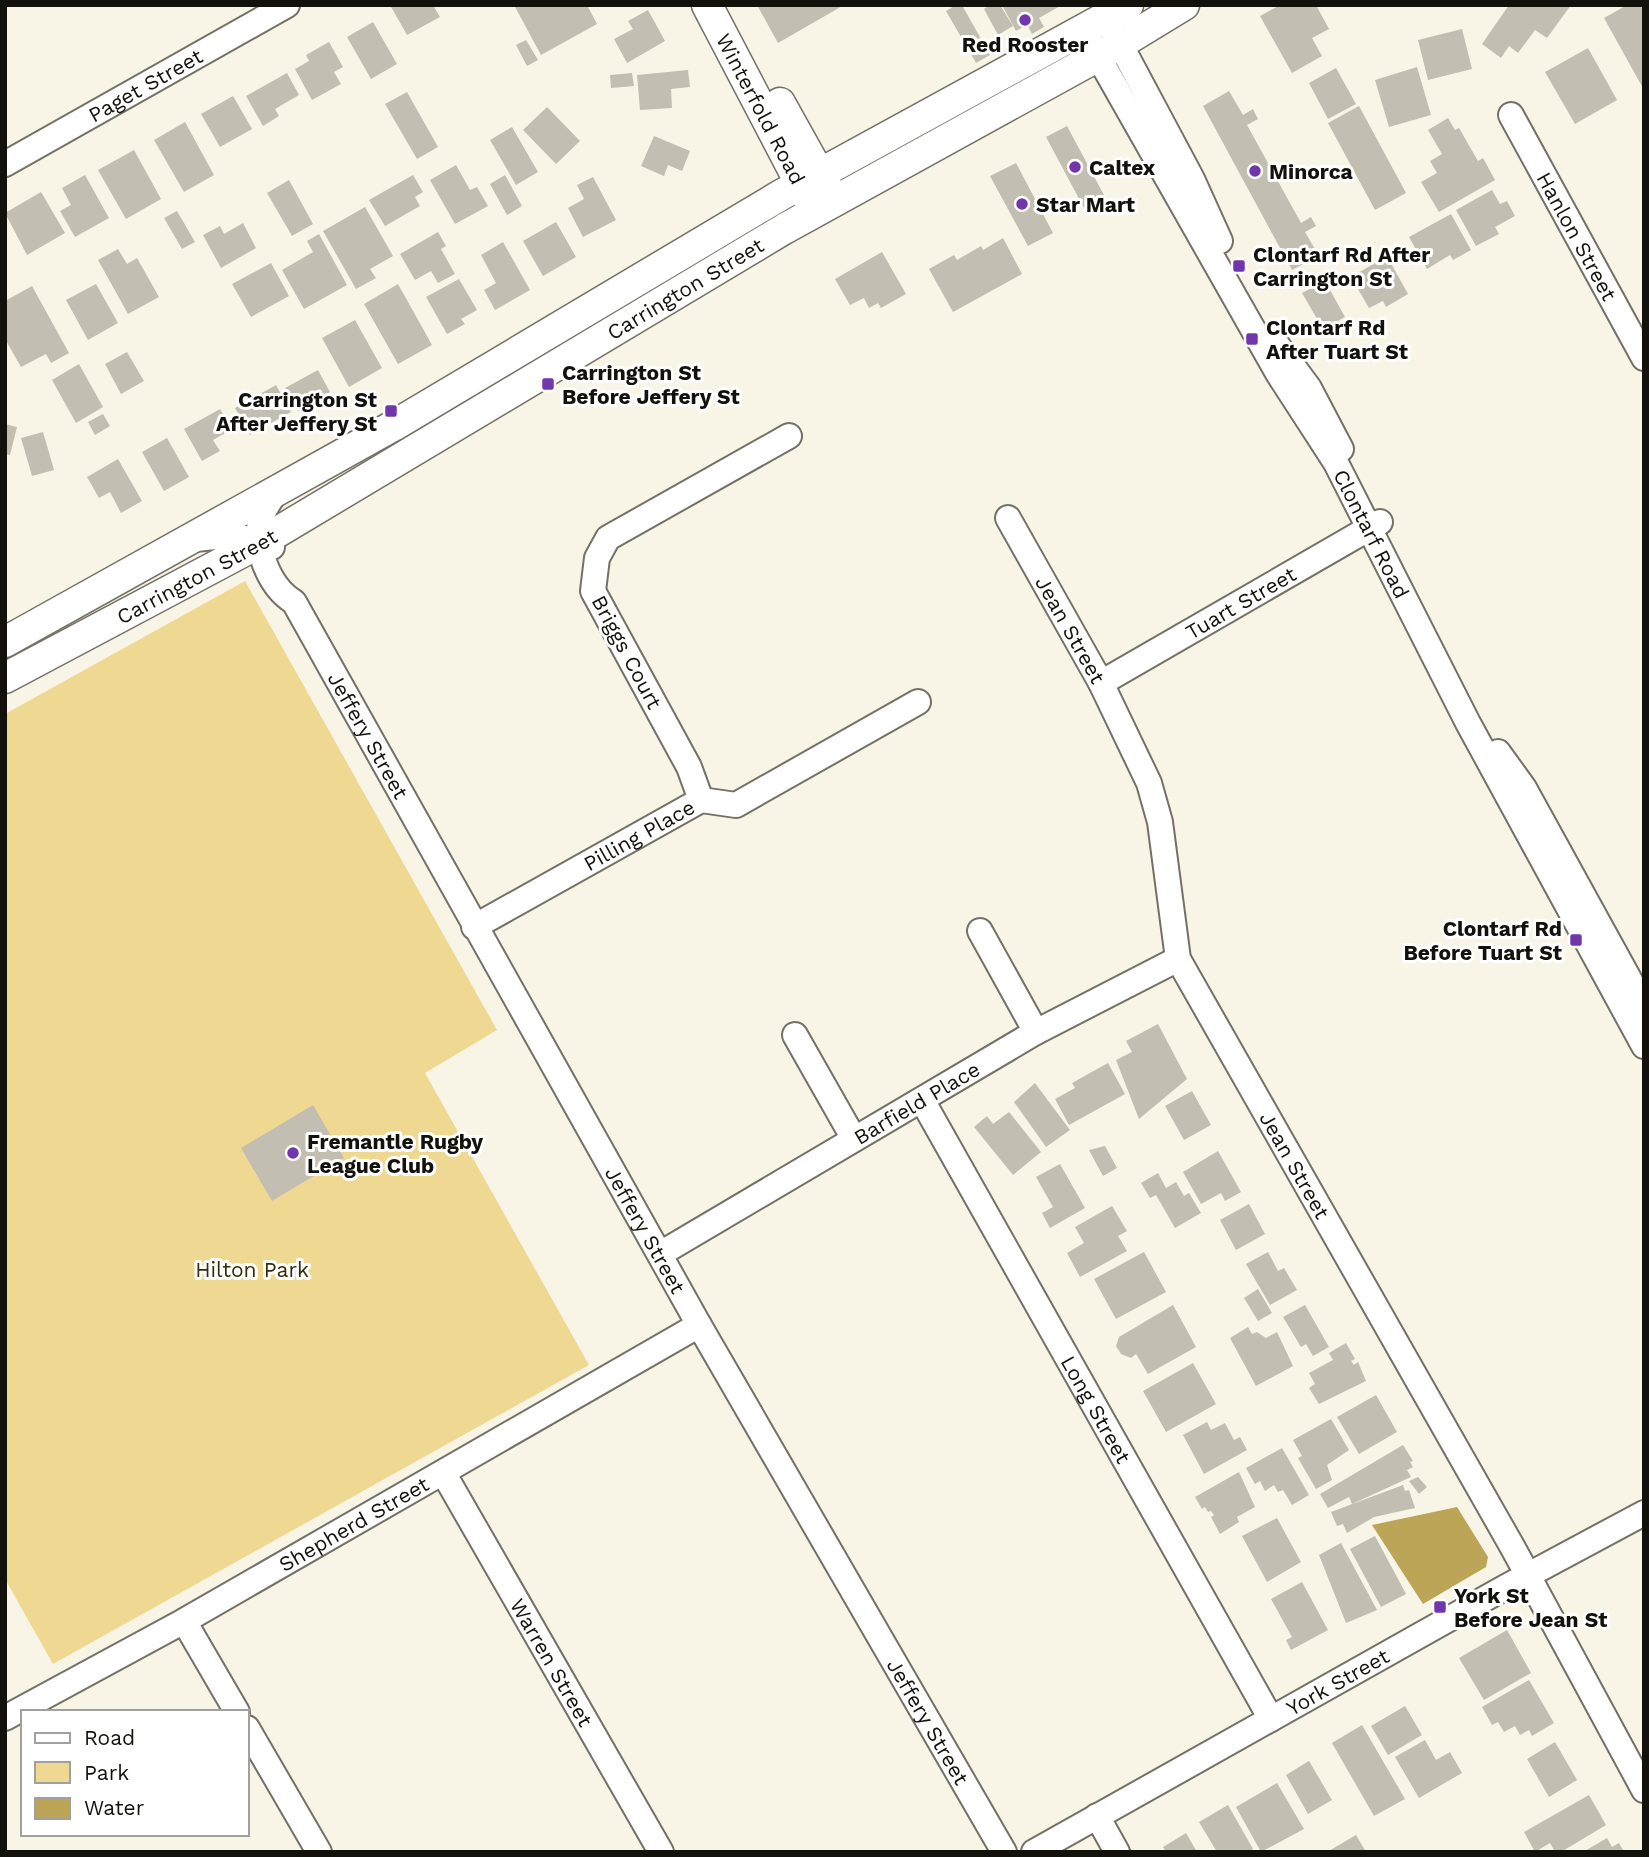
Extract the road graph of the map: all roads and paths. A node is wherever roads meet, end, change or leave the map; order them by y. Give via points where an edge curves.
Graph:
1 (287, 5) edge
2 (707, 5) edge
3 (724, 5) edge
4 (1184, 5) edge
5 (1112, 14) edge
6 (1109, 50) junction
7 (1511, 115) dead end
8 (5, 164) edge
9 (810, 179) junction
10 (825, 206) junction
11 (1644, 358) edge
12 (789, 436) dead end
13 (279, 489) junction
14 (1008, 518) dead end
15 (1375, 525) junction
16 (187, 540) junction
17 (261, 542) junction
18 (5, 642) edge
19 (5, 678) edge
20 (1101, 683) junction
21 (918, 702) dead end
22 (701, 800) junction
23 (474, 927) junction
24 (980, 931) dead end
25 (1178, 959) junction
26 (1644, 1006) edge
27 (1036, 1032) junction
28 (795, 1035) dead end
29 (1644, 1046) edge
30 (922, 1100) junction
31 (854, 1139) junction
32 (660, 1254) junction
33 (699, 1325) junction
34 (444, 1474) junction
35 (1644, 1513) edge
36 (1528, 1574) junction
37 (184, 1621) junction
38 (236, 1710) edge
39 (5, 1718) edge
40 (1271, 1719) junction
41 (248, 1730) edge
42 (1644, 1790) edge
43 (1097, 1816) junction
44 (319, 1852) edge
45 (661, 1852) edge
46 (1004, 1852) edge
47 (1034, 1852) edge
48 (1117, 1852) edge

1 - 8 street, Paget Street
2 - 9 main road, Winterfold Road
3 - 9 main road, Winterfold Road
4 - 6 main road, Carrington Street
5 - 6 street, Clontarf Road
5 - 9 main road, Carrington Street
6 - 10 main road, Carrington Street
6 - 15 street, Clontarf Road via 1192,178 1253,306 1323,414
7 - 11 street, Hanlon Street
9 - 10 main road, Winterfold Road
9 - 13 main road, Carrington Street via 552,334
10 - 17 main road, Carrington Street
12 - 22 street, Briggs Court via 608,538 597,558 593,591 689,767
13 - 16 main road, Carrington Street
13 - 17 street, Jeffery Street via 261,516
14 - 20 street, Jean Street
15 - 20 street, Tuart Street
15 - 26 street, Clontarf Road via 1483,728 1524,788
15 - 29 street, Clontarf Road via 1468,723
16 - 17 street via 232,534
16 - 18 main road, Carrington Street
17 - 19 main road, Carrington Street
17 - 23 street, Jeffery Street via 261,556 282,595 294,602
20 - 25 street, Jean Street via 1156,803
21 - 22 street, Pilling Place via 736,805
22 - 23 street, Pilling Place
23 - 32 street, Jeffery Street
24 - 27 street
25 - 27 street, Barfield Place
25 - 36 street, Jean Street
27 - 30 street, Barfield Place
28 - 31 street
30 - 31 street, Barfield Place
30 - 40 street, Long Street
31 - 32 street, Barfield Place
32 - 33 street, Jeffery Street
33 - 34 street, Shepherd Street
33 - 46 street, Jeffery Street
34 - 37 street, Shepherd Street
34 - 45 street, Warren Street
35 - 36 street, York Street
36 - 40 street, York Street
36 - 42 street, Jean Street
37 - 38 street
37 - 39 street, Shepherd Street
40 - 43 street, York Street
41 - 44 street
43 - 47 street, York Street
43 - 48 street

